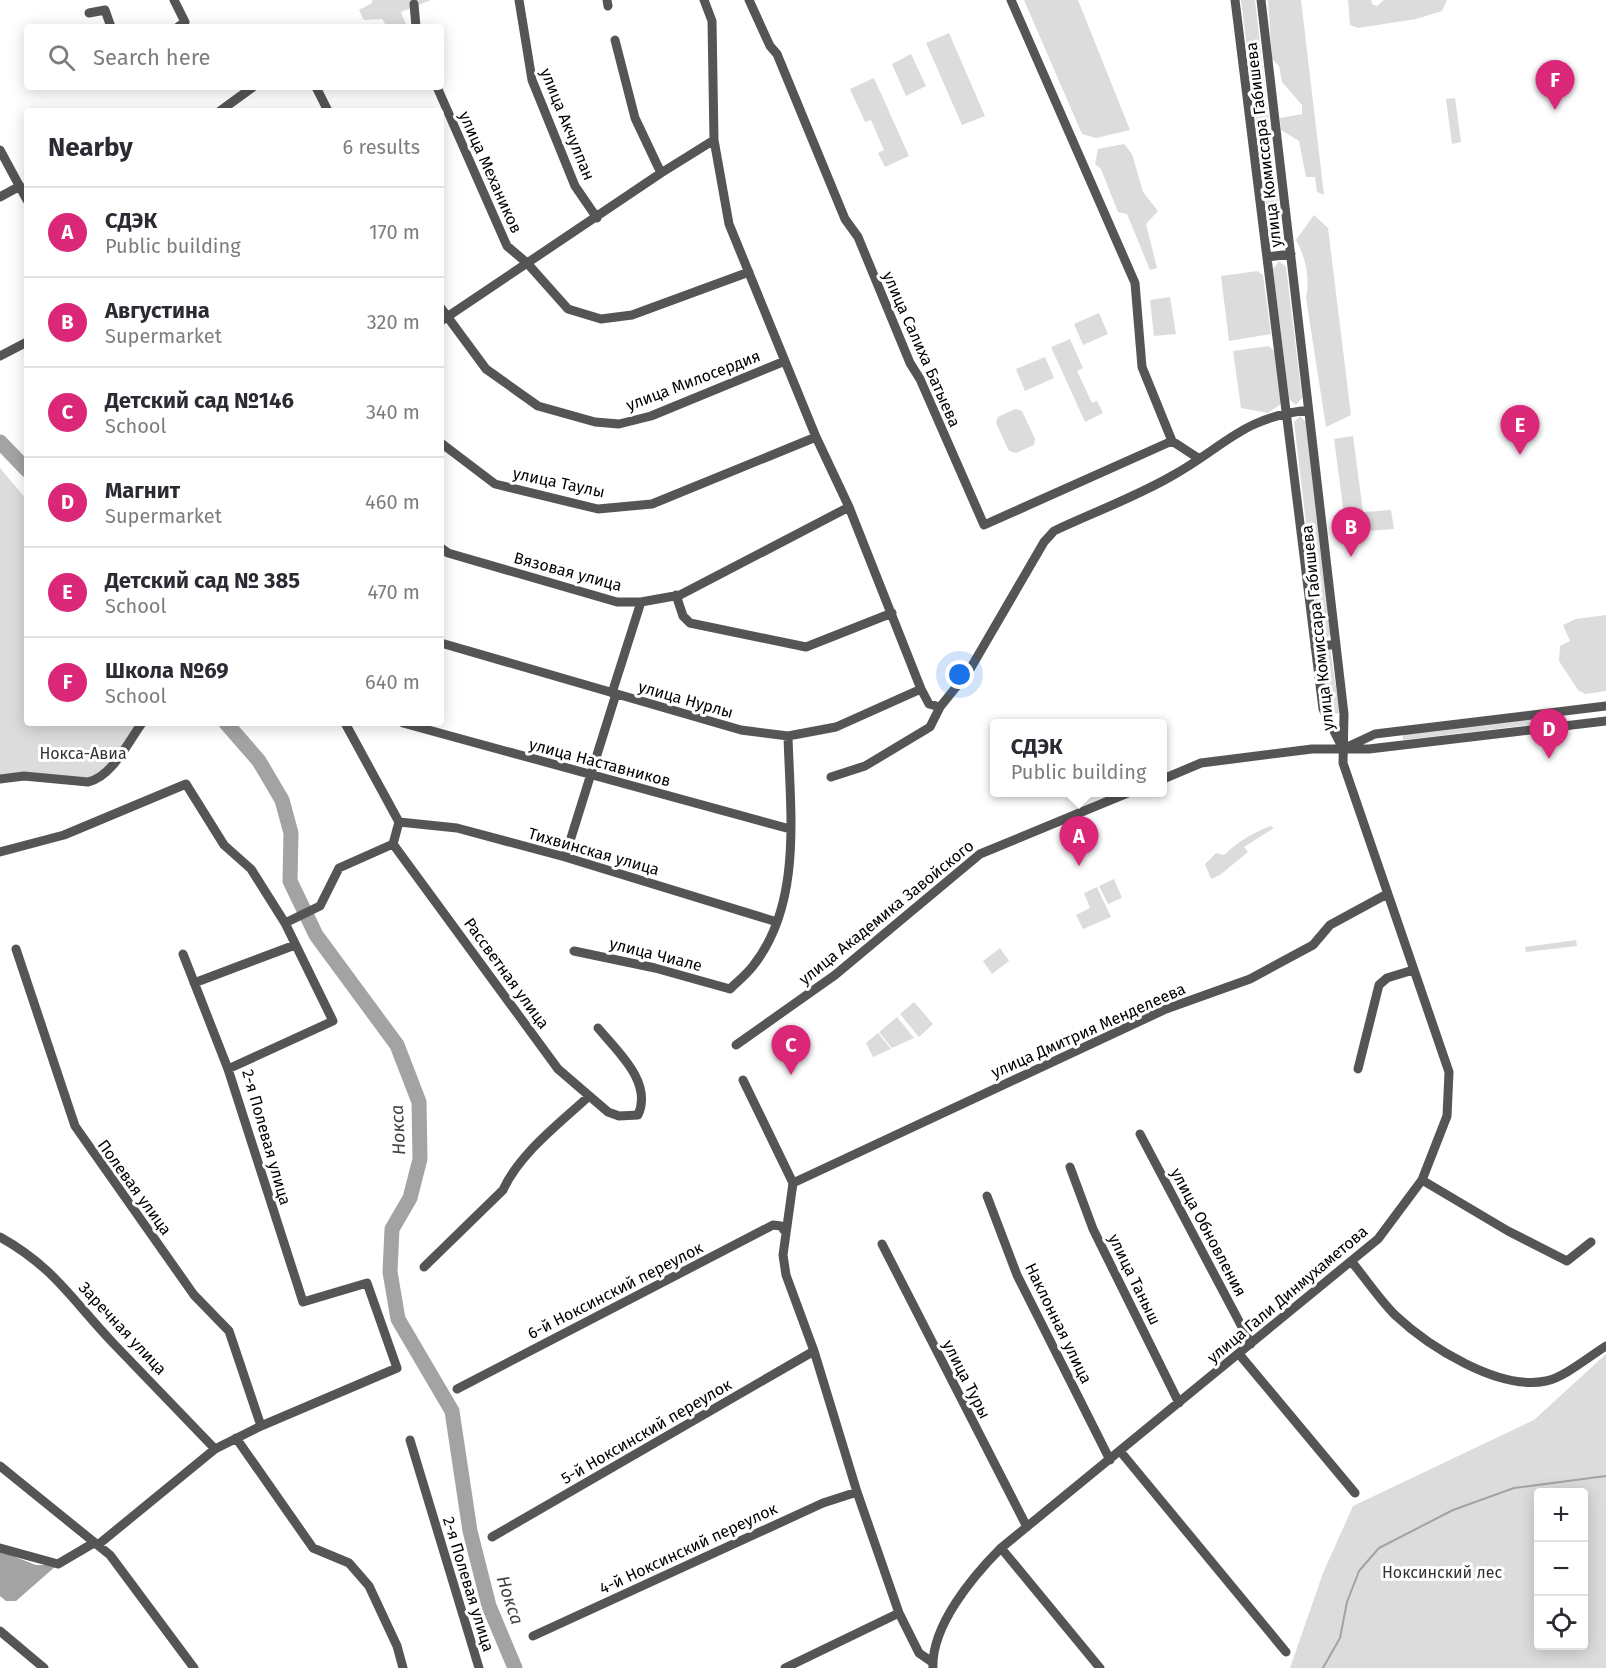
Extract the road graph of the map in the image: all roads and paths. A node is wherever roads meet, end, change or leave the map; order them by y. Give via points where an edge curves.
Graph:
1 (174, 0) edge
2 (519, 0) edge
3 (704, 0) edge
4 (749, 0) edge
5 (1011, 0) edge
6 (1235, 0) edge
7 (1261, 0) edge
8 (414, 4) dead end
9 (89, 14) dead end
10 (110, 24) edge
11 (182, 24) edge
12 (416, 24) edge
13 (615, 40) dead end
14 (249, 90) edge
15 (318, 90) edge
16 (438, 90) edge
17 (234, 102) junction
18 (225, 108) edge
19 (237, 108) edge
20 (326, 108) edge
21 (714, 140) junction
22 (0, 150) edge
23 (661, 173) junction
24 (20, 186) junction
25 (24, 194) edge
26 (0, 197) edge
27 (597, 218) junction
28 (1290, 254) junction
29 (1267, 257) junction
30 (527, 263) junction
31 (749, 272) junction
32 (444, 319) edge
33 (24, 344) edge
34 (0, 356) edge
35 (785, 361) junction
36 (1308, 410) junction
37 (1285, 413) junction
38 (816, 438) junction
39 (1172, 441) junction
40 (444, 445) edge
41 (1198, 458) junction
42 (849, 507) junction
43 (444, 550) edge
44 (676, 596) junction
45 (641, 602) junction
46 (892, 613) junction
47 (444, 644) edge
48 (1336, 644) junction
49 (1315, 646) junction
50 (921, 689) junction
51 (614, 693) junction
52 (1606, 706) edge
53 (939, 707) junction
54 (1558, 712) junction
55 (1606, 721) edge
56 (140, 726) edge
57 (347, 726) edge
58 (414, 726) edge
59 (1560, 726) junction
60 (788, 736) junction
61 (1343, 749) junction
62 (592, 775) junction
63 (831, 777) dead end
64 (1167, 777) edge
65 (0, 779) edge
66 (1118, 797) edge
67 (399, 822) junction
68 (790, 829) junction
69 (393, 844) junction
70 (0, 852) edge
71 (565, 857) junction
72 (1387, 894) junction
73 (777, 922) junction
74 (285, 923) junction
75 (295, 945) junction
76 (16, 949) dead end
77 (574, 951) dead end
78 (183, 954) dead end
79 (1413, 969) junction
80 (194, 983) junction
81 (598, 1028) dead end
82 (736, 1045) dead end
83 (228, 1069) junction
84 (1358, 1069) dead end
85 (743, 1080) dead end
86 (588, 1098) junction
87 (1140, 1134) dead end
88 (1070, 1167) dead end
89 (1422, 1180) junction
90 (793, 1183) junction
91 (987, 1196) dead end
92 (786, 1233) junction
93 (0, 1237) edge
94 (1591, 1242) dead end
95 (882, 1244) dead end
96 (1352, 1261) junction
97 (424, 1267) dead end
98 (1251, 1344) junction
99 (1606, 1347) edge
100 (814, 1351) junction
101 (1239, 1354) junction
102 (457, 1389) dead end
103 (1179, 1403) junction
104 (261, 1426) junction
105 (236, 1438) junction
106 (410, 1440) dead end
107 (215, 1449) junction
108 (1120, 1451) junction
109 (1110, 1460) junction
110 (0, 1466) edge
111 (857, 1492) junction
112 (1355, 1493) dead end
113 (1027, 1527) junction
114 (492, 1537) dead end
115 (99, 1544) junction
116 (0, 1548) edge
117 (1001, 1548) junction
118 (899, 1613) junction
119 (0, 1631) edge
120 (533, 1636) dead end
121 (1286, 1652) dead end
122 (933, 1665) edge
123 (44, 1668) edge
124 (194, 1668) edge
125 (403, 1668) edge
126 (479, 1668) edge
127 (785, 1668) edge
128 (1100, 1668) edge

1 - 11 street via 185,22
2 - 27 street, улица Акчулпан via 532,80 575,186
3 - 21 street via 712,21
4 - 39 street, улица Салиха Батыева via 777,54 845,219 858,237 909,363 920,379 984,525
5 - 39 street via 1135,283 1142,367
6 - 29 street, улица Комиссара Габишева
7 - 28 street, улица Комиссара Габишева
8 - 12 street
9 - 10 street via 105,10
13 - 23 street via 635,118
14 - 17 street
15 - 20 street
16 - 30 street, улица Механиков via 507,246
17 - 18 street
17 - 19 street
21 - 23 street
21 - 31 street via 729,224
22 - 24 street
23 - 27 street
24 - 25 street
24 - 26 street
27 - 30 street
28 - 29 street
28 - 36 street, улица Комиссара Габишева
29 - 37 street, улица Комиссара Габишева
30 - 31 street, улица Механиков via 568,309 601,319 632,315
30 - 32 street
31 - 35 street
32 - 35 street, улица Милосердия via 486,369 538,406 595,422 619,424 651,416
33 - 34 street
35 - 38 street
36 - 37 street
36 - 48 street, улица Комиссара Габишева
37 - 41 street via 1237,431
37 - 49 street, улица Комиссара Габишева
38 - 40 street, улица Таулы via 652,504 598,509 495,484
38 - 42 street
39 - 41 street
41 - 53 street via 1171,477 1048,536 969,671
42 - 44 street, Вязовая улица
42 - 46 street
43 - 45 street, Вязовая улица via 617,602
44 - 45 street, Вязовая улица
44 - 46 street via 690,623 806,646
45 - 51 street
46 - 50 street
47 - 51 street, улица Нурлы
48 - 49 street
48 - 61 street, улица Комиссара Габишева via 1344,714
49 - 61 street, улица Комиссара Габишева via 1323,709
50 - 53 street via 929,705
50 - 60 street, улица Нурлы via 836,727
51 - 60 street, улица Нурлы via 741,730
51 - 62 street
52 - 54 street
53 - 63 street via 930,727 898,748 865,766
54 - 59 street
54 - 61 street via 1375,734
55 - 59 street
56 - 65 street via 96,780 24,776
57 - 67 street
58 - 62 street, улица Наставников
59 - 61 street
60 - 68 street
61 - 64 street via 1312,749 1201,764
61 - 72 street, улица Гали Динмухаметова via 1343,763
62 - 68 street, улица Наставников
62 - 71 street
66 - 82 street, улица Академика Завойского via 979,854 839,972
67 - 69 street
67 - 71 street, Тихвинская улица via 457,828
68 - 73 street via 786,893
69 - 74 street via 339,868 320,906
69 - 86 street, Рассветная улица via 558,1069
70 - 74 street, 2-я Полевая улица via 64,835 186,784 224,844 251,869
71 - 73 street, Тихвинская улица
72 - 79 street, улица Гали Динмухаметова
72 - 90 street, улица Дмитрия Менделеева via 1330,925 1313,945 1250,980 1166,1009
73 - 77 street, улица Чиале via 753,966 730,989
74 - 75 street, 2-я Полевая улица
75 - 80 street
75 - 83 street, 2-я Полевая улица via 333,1021
76 - 104 street, Полевая улица via 75,1126 194,1295 229,1332
78 - 80 street
79 - 84 street via 1379,985
79 - 89 street, улица Гали Динмухаметова via 1449,1072 1447,1116
80 - 83 street
81 - 86 street, Рассветная улица via 637,1076 642,1107 638,1115 619,1116
83 - 104 street, 2-я Полевая улица via 303,1302 367,1283 398,1368
85 - 90 street
86 - 97 street via 545,1137 510,1176 503,1190
87 - 98 street, улица Обновления
88 - 103 street, улица Таныш via 1093,1229
89 - 94 street via 1567,1261
89 - 96 street, улица Гали Динмухаметова via 1378,1239
90 - 92 street
91 - 109 street, Наклонная улица via 1017,1275
92 - 100 street via 786,1275
92 - 102 street, 6-й Ноксинский переулок via 781,1226 773,1225
93 - 107 street, Заречная улица via 33,1256 60,1281 113,1343
95 - 113 street, улица Туры
96 - 98 street, улица Гали Динмухаметова
96 - 99 street via 1395,1315 1449,1354 1481,1371 1523,1384 1549,1381
98 - 101 street, улица Гали Динмухаметова
100 - 111 street
100 - 114 street, 5-й Ноксинский переулок
101 - 103 street, улица Гали Динмухаметова
101 - 112 street
103 - 108 street, улица Гали Динмухаметова
104 - 105 street
105 - 107 street
105 - 125 street via 313,1548 349,1563 369,1586
106 - 126 street, 2-я Полевая улица
107 - 115 street
108 - 109 street, улица Гали Динмухаметова
108 - 121 street
109 - 113 street, улица Гали Динмухаметова
110 - 115 street
111 - 118 street
111 - 120 street, 4-й Ноксинский переулок via 823,1503
113 - 117 street, улица Гали Динмухаметова
115 - 116 street via 92,1544 58,1564
115 - 124 street
117 - 122 street, улица Гали Динмухаметова via 972,1578 935,1647
117 - 128 street
118 - 122 street via 919,1653
118 - 127 street
119 - 123 street

